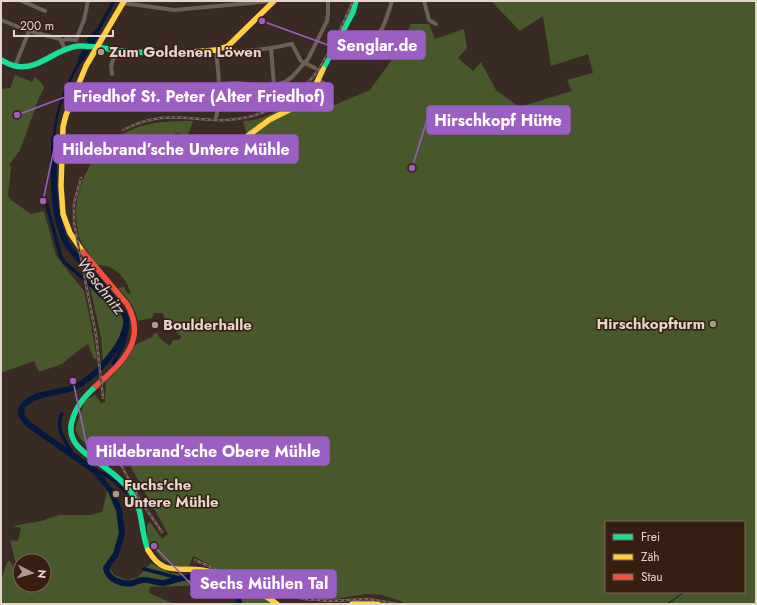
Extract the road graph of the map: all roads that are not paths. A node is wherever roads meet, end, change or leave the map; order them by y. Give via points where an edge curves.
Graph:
1 (22, 1) edge
2 (88, 1) edge
3 (273, 1) edge
4 (328, 1) edge
5 (356, 1) edge
6 (392, 1) edge
7 (424, 1) edge
8 (124, 2) edge
9 (247, 2) edge
10 (227, 3) edge
11 (45, 11) dead end
12 (1, 20) edge
13 (436, 24) dead end
14 (29, 31) junction
15 (62, 41) junction
16 (79, 44) junction
17 (96, 46) junction
18 (225, 48) junction
19 (271, 48) junction
20 (65, 49) junction
21 (113, 49) junction
22 (216, 50) junction
23 (332, 53) junction
24 (90, 56) junction
25 (1, 60) edge
26 (305, 63) junction
27 (15, 66) junction
28 (315, 68) dead end
29 (112, 74) dead end
30 (318, 80) junction
31 (218, 84) junction
32 (274, 85) junction
33 (319, 92) dead end
34 (216, 118) dead end
35 (210, 139) dead end
36 (240, 139) junction
37 (170, 142) dead end
38 (277, 604) edge
39 (352, 604) edge
40 (378, 604) edge

1 - 11 street
2 - 16 street
3 - 9 street
3 - 18 main road
4 - 26 street via 327,21
5 - 23 main road
6 - 23 street via 386,20 374,40
7 - 13 street via 429,20
8 - 10 street via 174,10
8 - 17 main road
9 - 10 street
12 - 14 street
14 - 15 street via 56,37
14 - 27 street
15 - 16 street via 66,39
15 - 20 street
16 - 17 main road
16 - 20 main road
16 - 24 main road via 88,50
17 - 21 main road
17 - 24 main road
18 - 19 street
18 - 22 main road
19 - 26 street via 292,44 301,61
19 - 32 street
20 - 27 main road via 35,65
21 - 22 main road via 132,52
21 - 29 street
22 - 31 street
23 - 30 main road
24 - 38 main road via 64,121 61,184 63,217 72,238 125,300 133,319 134,334 126,356 77,408 71,424 72,439 84,453 118,477 132,493 142,516 147,549 158,562 171,568 204,570 236,581 259,591
25 - 27 main road
26 - 28 street
26 - 32 street via 285,82
30 - 33 street via 324,83
30 - 36 main road via 309,100 304,104 276,117
31 - 32 street
31 - 34 street
35 - 36 street
36 - 37 main road via 216,147 199,148
39 - 40 main road

